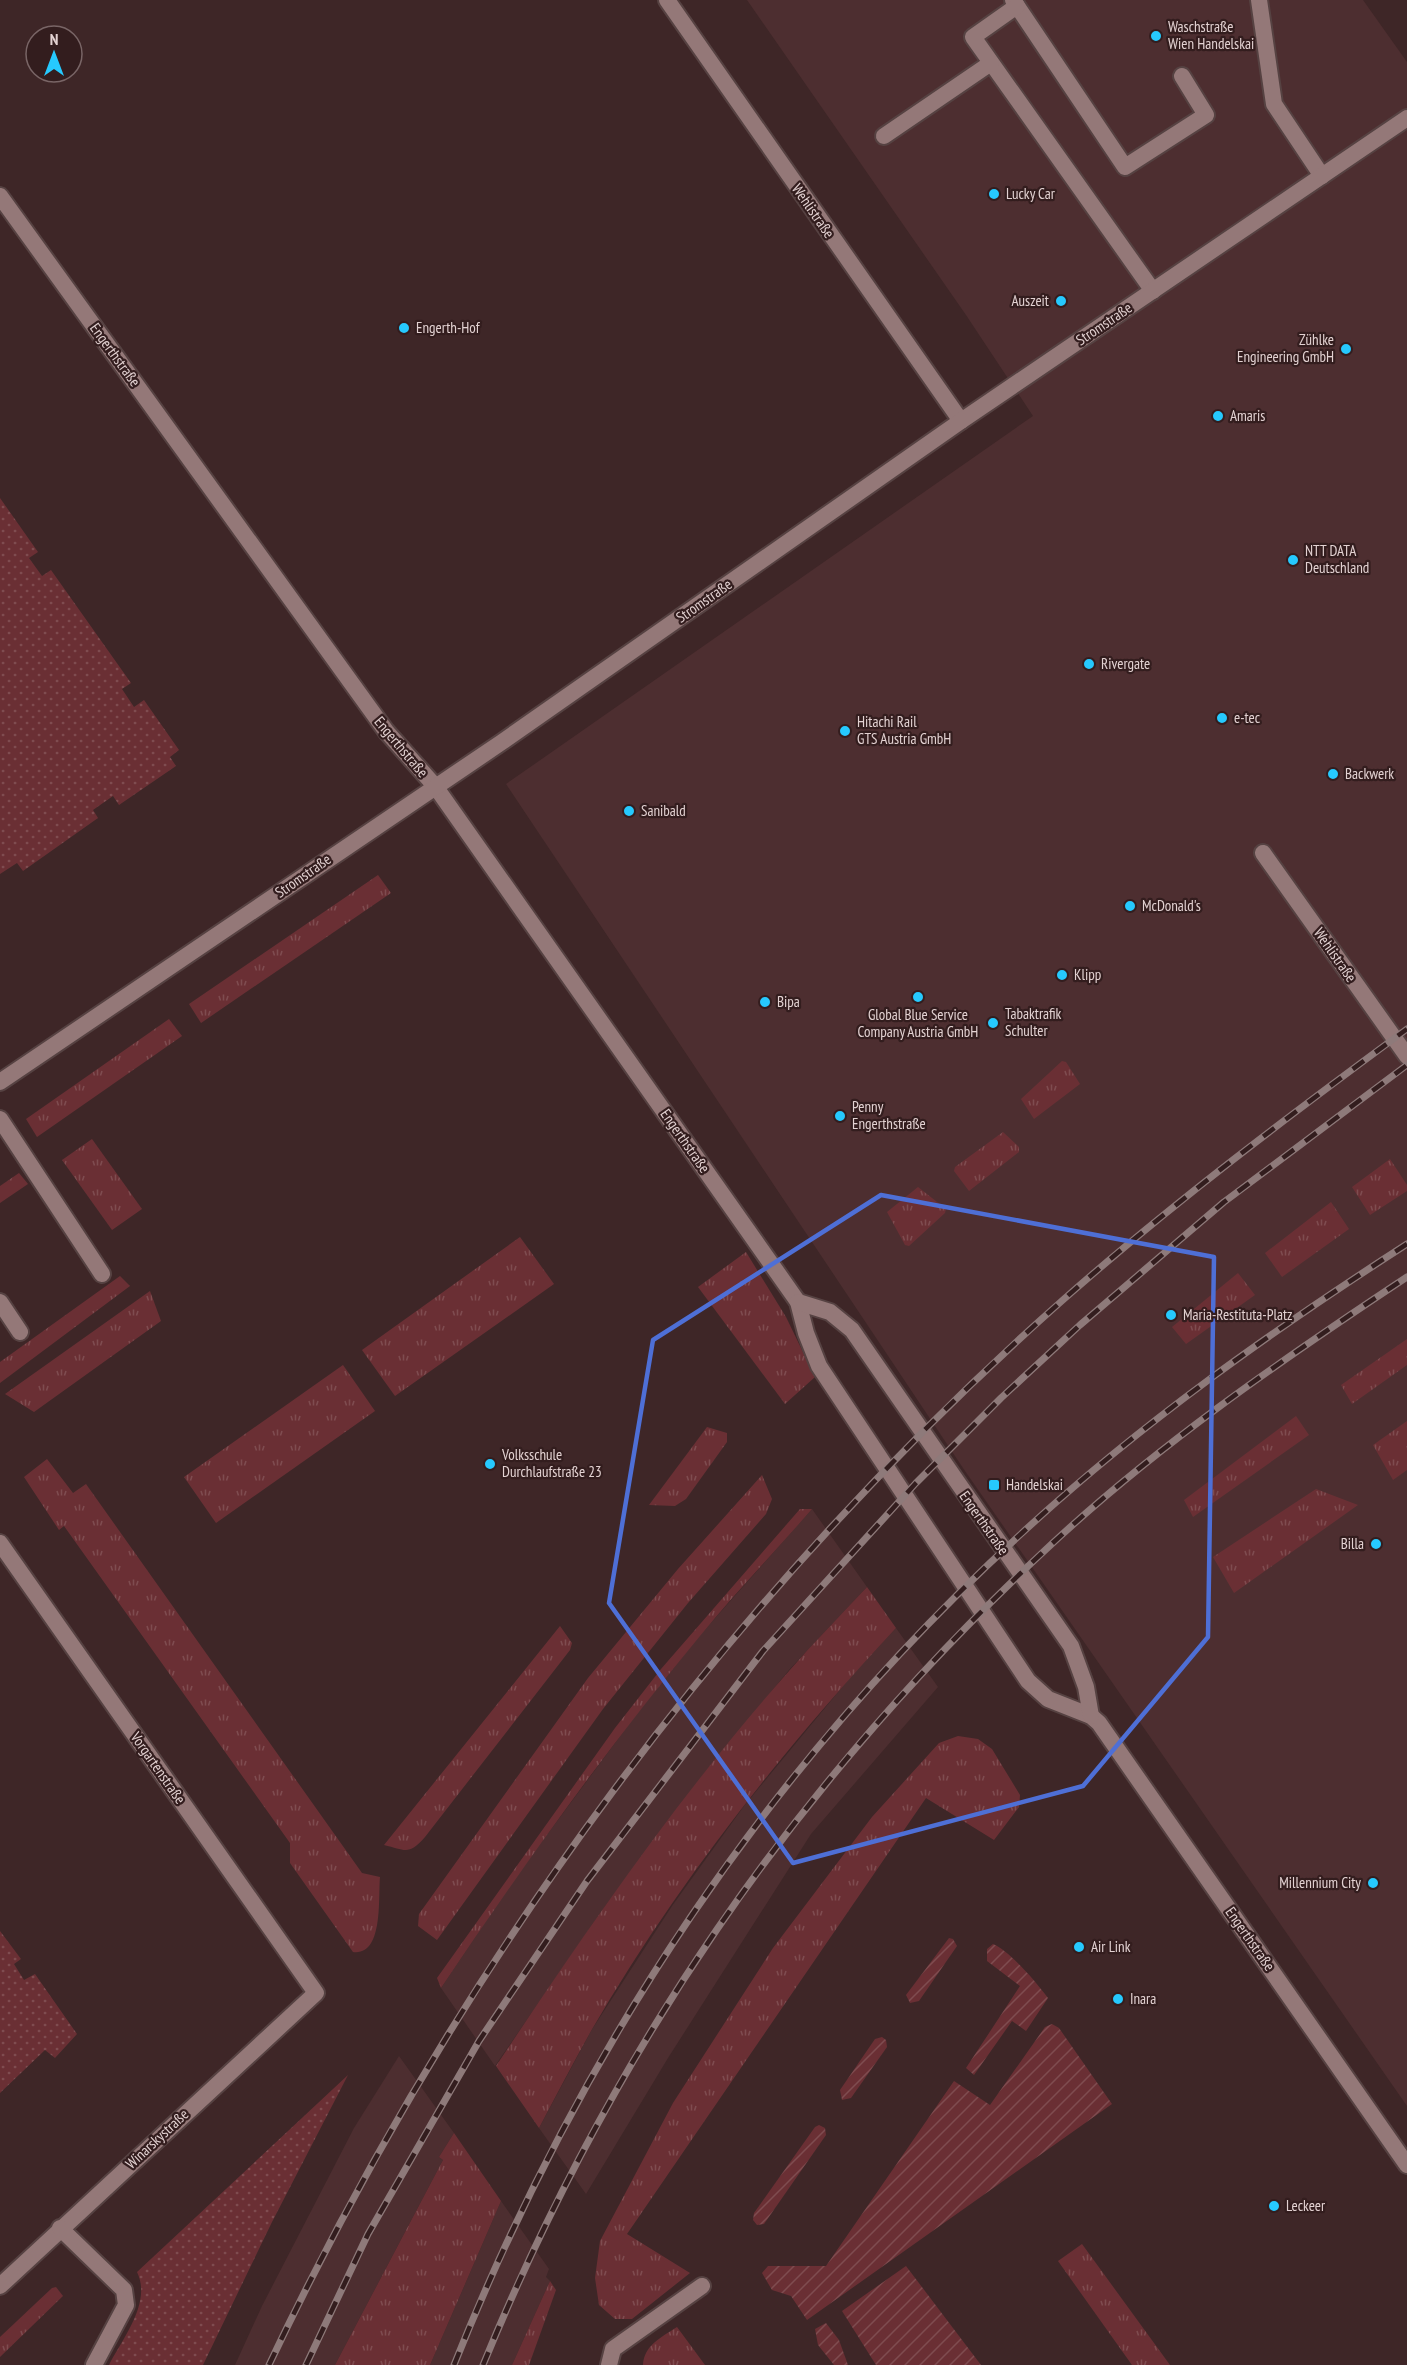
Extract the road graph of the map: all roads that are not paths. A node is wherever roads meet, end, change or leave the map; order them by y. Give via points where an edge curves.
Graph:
1 (667, 0) edge
2 (1259, 0) edge
3 (1015, 3) edge
4 (991, 63) junction
5 (1182, 76) dead end
6 (1407, 118) edge
7 (884, 136) dead end
8 (1322, 176) junction
9 (0, 196) edge
10 (1153, 291) junction
11 (961, 421) junction
12 (435, 786) junction
13 (1263, 853) dead end
14 (1407, 1056) edge
15 (0, 1082) edge
16 (0, 1119) edge
17 (102, 1274) dead end
18 (0, 1302) edge
19 (798, 1302) junction
20 (20, 1332) dead end
21 (0, 1543) edge
22 (1091, 1716) junction
23 (316, 1993) joint
24 (1407, 2165) edge
25 (60, 2228) junction
26 (0, 2286) edge
27 (702, 2286) dead end
28 (94, 2365) edge
29 (609, 2365) edge

1 - 11 street, Wehlistraße
2 - 8 street via 1274,104
3 - 4 street via 973,37
3 - 5 street via 1125,167 1206,115
4 - 7 street
4 - 10 street
6 - 8 street, Stromstraße
8 - 10 street, Stromstraße
9 - 12 street, Engerthstraße via 386,731
10 - 11 street, Stromstraße
11 - 12 street, Stromstraße
12 - 15 street, Stromstraße
12 - 19 street, Engerthstraße
13 - 14 street, Wehlistraße
16 - 17 street
18 - 20 street
19 - 22 street, Engerthstraße via 819,1366 1028,1681 1048,1699
19 - 22 street, Engerthstraße via 830,1312 852,1330 1071,1646 1086,1687
21 - 23 street, Vorgartenstraße
22 - 24 street, Engerthstraße
23 - 25 street, Winarskystraße
25 - 26 street, Winarskystraße
25 - 28 street via 124,2290 126,2298 126,2305
27 - 29 street via 614,2349

